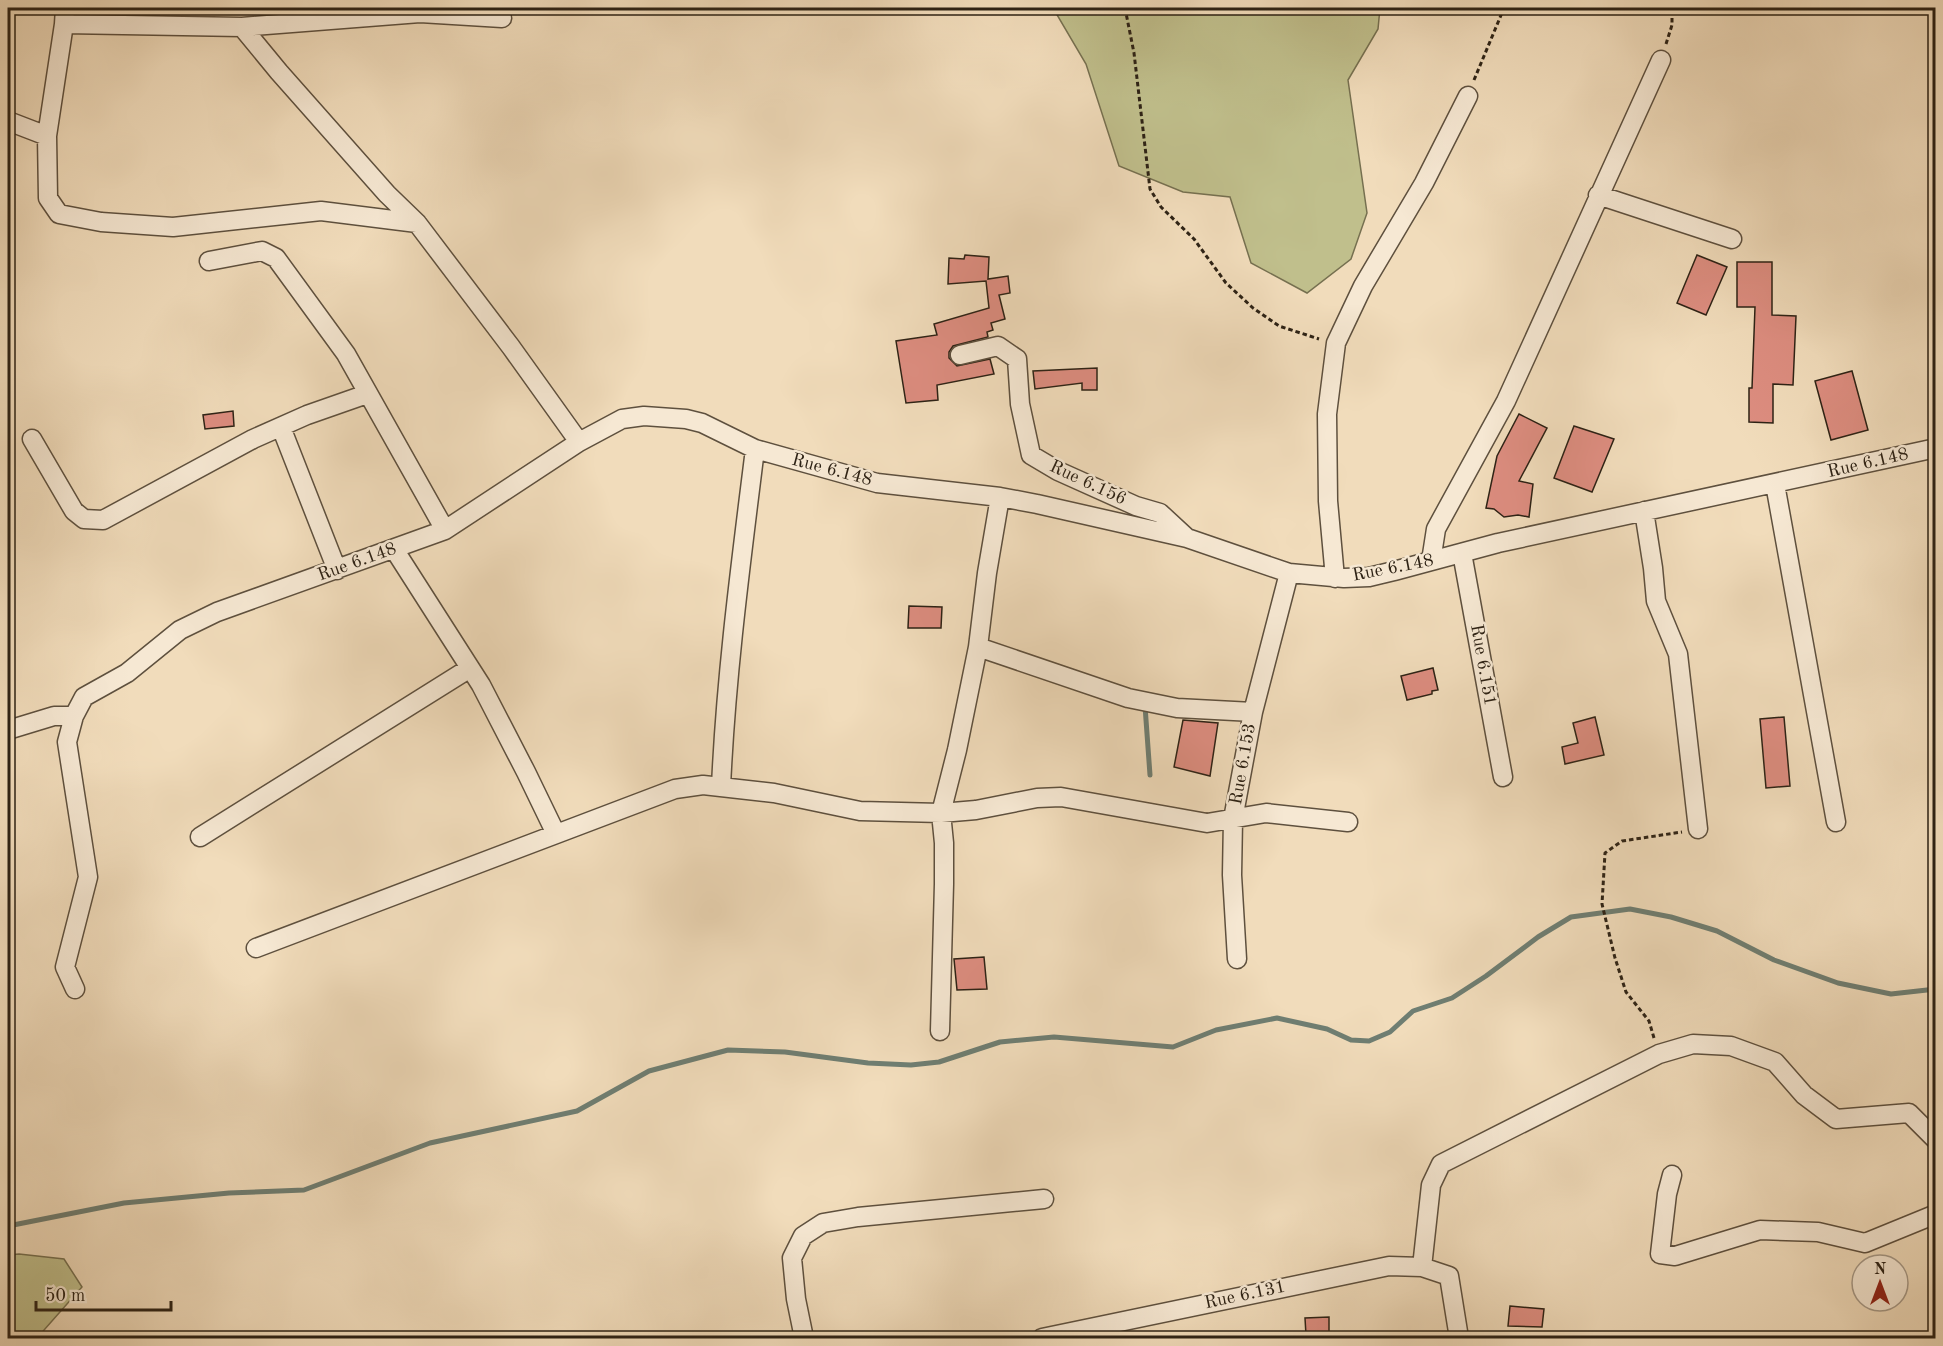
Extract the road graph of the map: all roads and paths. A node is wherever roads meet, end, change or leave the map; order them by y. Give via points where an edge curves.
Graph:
1 (1125, 8) edge
2 (1504, 8) edge
3 (1672, 8) edge
4 (420, 10) edge
5 (65, 16) edge
6 (502, 18) dead end
7 (242, 27) junction
8 (1661, 60) joint
9 (1468, 96) joint
10 (8, 121) edge
11 (47, 136) junction
12 (1598, 195) junction
13 (417, 223) junction
14 (1732, 239) dead end
15 (208, 261) dead end
16 (1336, 343) junction
17 (960, 355) dead end
18 (367, 394) junction
19 (281, 427) junction
20 (32, 439) dead end
21 (579, 442) junction
22 (1935, 448) edge
23 (755, 449) junction
24 (1775, 484) junction
25 (1000, 497) junction
26 (1644, 511) junction
27 (445, 530) junction
28 (1187, 538) junction
29 (394, 549) junction
30 (1462, 553) junction
31 (1431, 561) junction
32 (337, 570) junction
33 (1289, 573) junction
34 (1335, 578) junction
35 (978, 647) junction
36 (470, 668) junction
37 (1253, 712) junction
38 (74, 716) junction
39 (8, 730) edge
40 (1503, 777) dead end
41 (721, 787) junction
42 (941, 813) junction
43 (1233, 819) junction
44 (1348, 822) dead end
45 (1836, 822) dead end
46 (1698, 829) joint
47 (556, 834) junction
48 (200, 837) dead end
49 (256, 948) dead end
50 (1237, 959) dead end
51 (75, 989) dead end
52 (940, 1031) dead end
53 (1659, 1054) junction
54 (1935, 1140) edge
55 (1672, 1175) dead end
56 (1044, 1199) dead end
57 (1935, 1214) edge
58 (1422, 1267) junction
59 (804, 1338) edge
60 (1042, 1338) edge
61 (1459, 1338) edge

1 - 16 path via 1150,189 1161,207 1194,238 1226,283 1254,308 1279,326
2 - 9 path
3 - 8 path via 1672,25
4 - 6 street
4 - 7 street
5 - 7 street
5 - 11 street
7 - 13 street via 387,194
8 - 12 street
9 - 16 street via 1424,183 1363,286
10 - 11 street
11 - 13 street via 48,198 59,214 101,222 173,227 321,211
12 - 14 street
12 - 31 street via 1506,401 1436,529
13 - 21 street
15 - 18 street via 262,251 276,258 346,354
16 - 34 street via 1326,414
17 - 28 street, Rue 6.156 via 998,346 1017,359 1020,404 1031,455 1058,471 1160,513
18 - 19 street
18 - 27 street
19 - 20 street via 103,520 84,519 74,512
19 - 32 street
21 - 23 street, Rue 6.148 via 622,419 644,416 702,423
21 - 27 street, Rue 6.148
22 - 24 street, Rue 6.148
23 - 25 street, Rue 6.148 via 877,483
23 - 41 street via 729,668
24 - 26 street, Rue 6.148
24 - 45 street
25 - 28 street, Rue 6.148
25 - 35 street
26 - 30 street, Rue 6.148
26 - 46 street via 1656,601 1678,654
27 - 29 street, Rue 6.148
28 - 33 street, Rue 6.148
29 - 32 street, Rue 6.148
29 - 36 street
30 - 31 street, Rue 6.148
30 - 40 street, Rue 6.151
31 - 34 street, Rue 6.148 via 1369,577
32 - 38 street, Rue 6.148 via 217,612 180,630 127,673 84,697
33 - 34 street, Rue 6.148
33 - 37 street, Rue 6.153
35 - 37 street via 1128,698 1177,708
35 - 42 street
36 - 47 street
36 - 48 street
37 - 43 street, Rue 6.153
38 - 39 street via 54,716
38 - 51 street, Rue 6.148 via 67,742 88,877 65,967
41 - 42 street via 774,793 860,811
41 - 47 street via 675,789
42 - 43 street via 1060,797 1207,823
42 - 52 street via 944,884
43 - 44 street via 1266,813
43 - 50 street, Rue 6.153
46 - 53 path via 1622,841 1605,854 1602,904 1615,958 1626,992 1649,1021
47 - 49 street
53 - 54 street via 1693,1044 1731,1046 1775,1062 1804,1095 1836,1119 1909,1113
53 - 58 street via 1441,1164 1431,1185
55 - 57 street via 1660,1254 1676,1256 1760,1230 1818,1232 1865,1243
56 - 59 street via 824,1223 803,1236 792,1258
58 - 60 street, Rue 6.131 via 1389,1266
58 - 61 street, Rue 6.131 via 1449,1276

